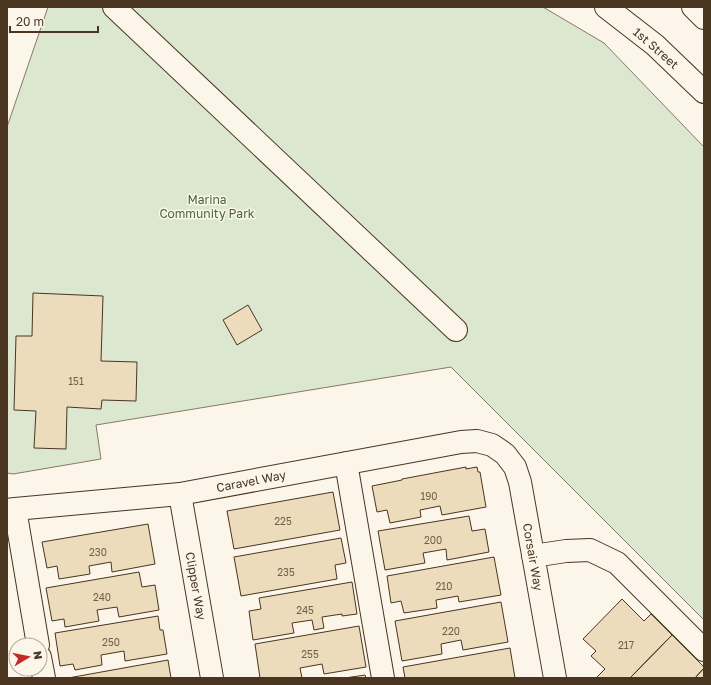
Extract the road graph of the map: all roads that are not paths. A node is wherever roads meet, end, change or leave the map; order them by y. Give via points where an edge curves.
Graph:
1 (114, 7) edge
2 (606, 7) edge
3 (693, 7) edge
4 (704, 18) edge
5 (704, 92) edge
6 (456, 330) dead end
7 (492, 445) joint
8 (346, 463) junction
9 (180, 494) junction
10 (11, 510) edge
11 (533, 556) junction
12 (36, 637) edge
13 (704, 650) edge
14 (212, 678) edge
15 (383, 678) edge
16 (555, 678) edge

1 - 6 street
2 - 5 street, 1st Street via 655,45
3 - 4 street
7 - 8 street, Caravel Way via 477,441 461,442
7 - 11 street, Corsair Way via 505,454 515,467
8 - 9 street, Caravel Way
8 - 15 street
9 - 10 street, Caravel Way
9 - 14 street, Clipper Way
10 - 12 street
11 - 13 street via 590,550 617,563
11 - 16 street, Corsair Way

